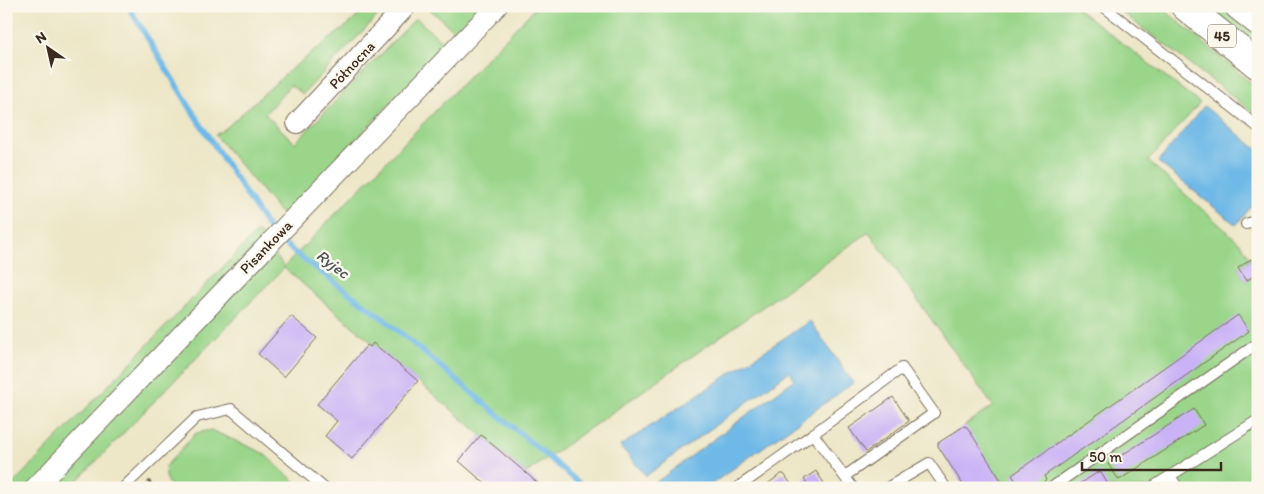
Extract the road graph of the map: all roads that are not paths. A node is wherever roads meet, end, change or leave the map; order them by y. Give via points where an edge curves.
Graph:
1 (406, 6) edge
2 (497, 6) edge
3 (1103, 6) edge
4 (1186, 6) edge
5 (1239, 6) edge
6 (1258, 21) edge
7 (1258, 65) edge
8 (297, 123) dead end
9 (1258, 127) edge
10 (1258, 220) edge
11 (1246, 224) dead end
12 (1258, 343) edge
13 (1258, 420) edge
14 (813, 434) junction
15 (845, 476) junction
16 (1170, 476) junction
17 (35, 488) edge
18 (123, 488) edge
19 (324, 488) edge
20 (737, 488) edge
21 (853, 488) edge
22 (887, 488) edge
23 (946, 488) edge
24 (1051, 488) edge
25 (1152, 488) edge
26 (1178, 488) edge

1 - 8 street, Północna
2 - 17 street, Pisankowa
3 - 9 lane
4 - 7 main road, 45
5 - 6 main road, 45
10 - 11 lane
12 - 24 lane
13 - 16 lane
14 - 15 lane
14 - 15 lane via 902,368 934,412
14 - 20 lane
15 - 21 lane
16 - 25 lane
16 - 26 lane
18 - 19 lane via 196,418 231,409
22 - 23 lane via 929,463

